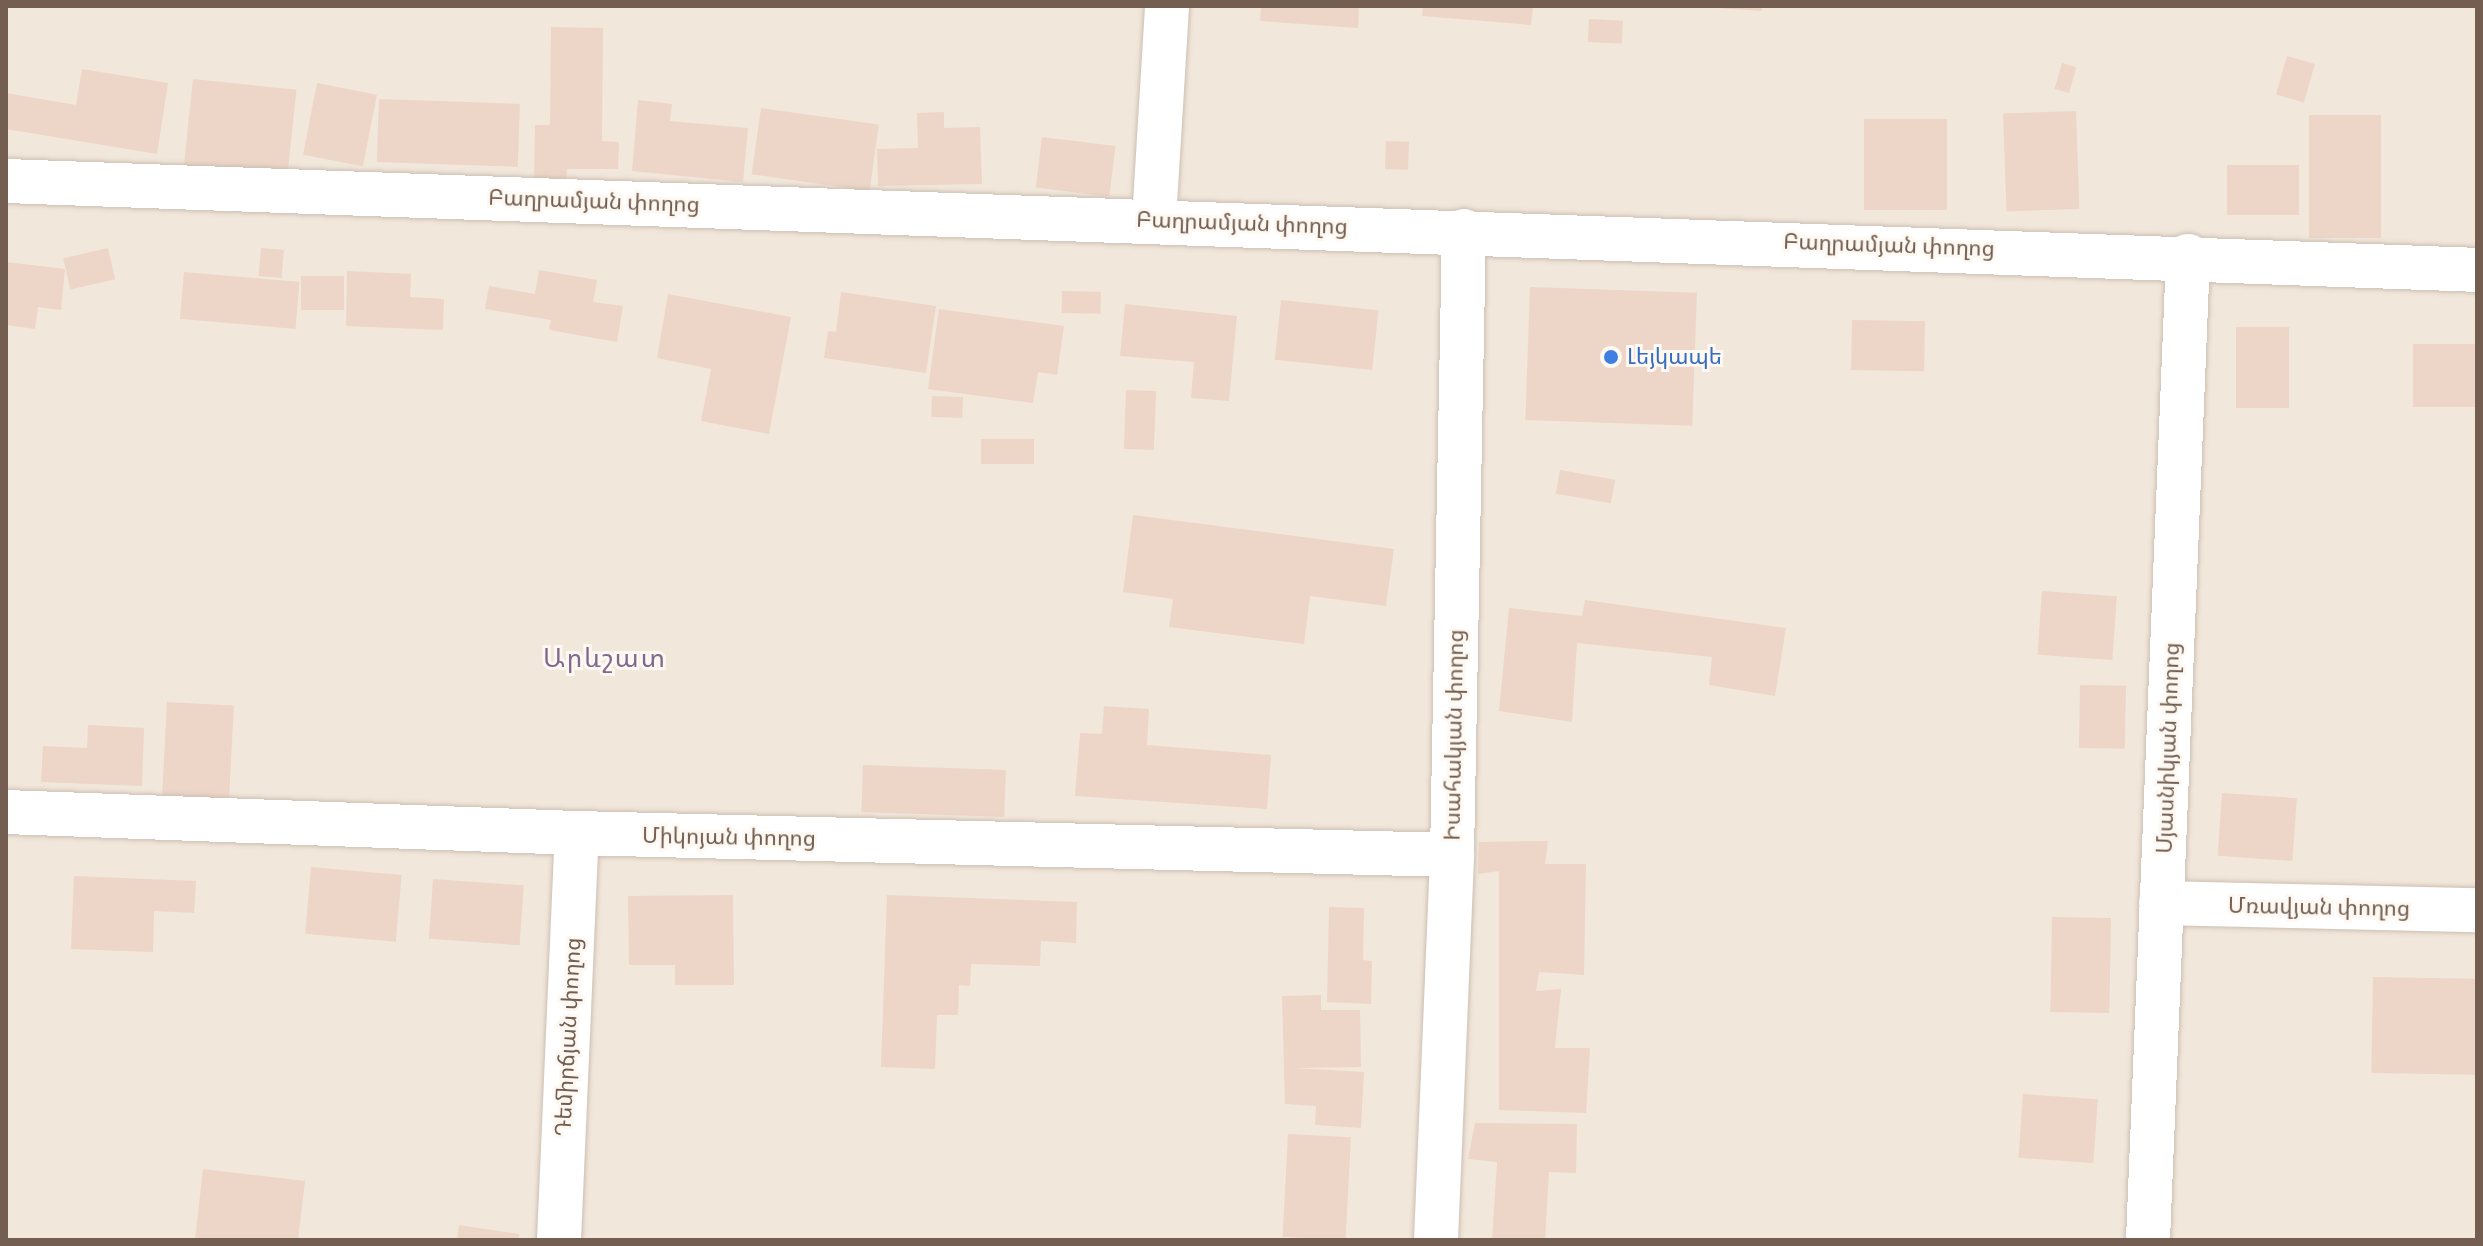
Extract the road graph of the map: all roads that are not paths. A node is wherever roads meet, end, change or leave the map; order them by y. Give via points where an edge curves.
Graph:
1 (1167, 6) edge
2 (6, 181) edge
3 (1154, 220) junction
4 (1464, 231) junction
5 (2188, 256) junction
6 (2477, 270) edge
7 (6, 812) edge
8 (577, 833) junction
9 (1452, 855) junction
10 (2161, 903) junction
11 (2477, 910) edge
12 (559, 1240) edge
13 (1436, 1240) edge
14 (2148, 1240) edge

1 - 3 street
2 - 3 street, Բաղրամյան փողոց
3 - 4 street, Բաղրամյան փողոց
4 - 5 street, Բաղրամյան փողոց
4 - 9 street, Իսահակյան փողոց
5 - 6 street, Բաղրամյան փողոց
5 - 10 street, Մյասնիկյան փողոց
7 - 8 street, Միկոյան փողոց
8 - 9 street, Միկոյան փողոց
8 - 12 street, Դեմիրճյան փողոց
9 - 13 street, Իսահակյան փողոց
10 - 11 street, Մռավյան փողոց
10 - 14 street, Մյասնիկյան փողոց

